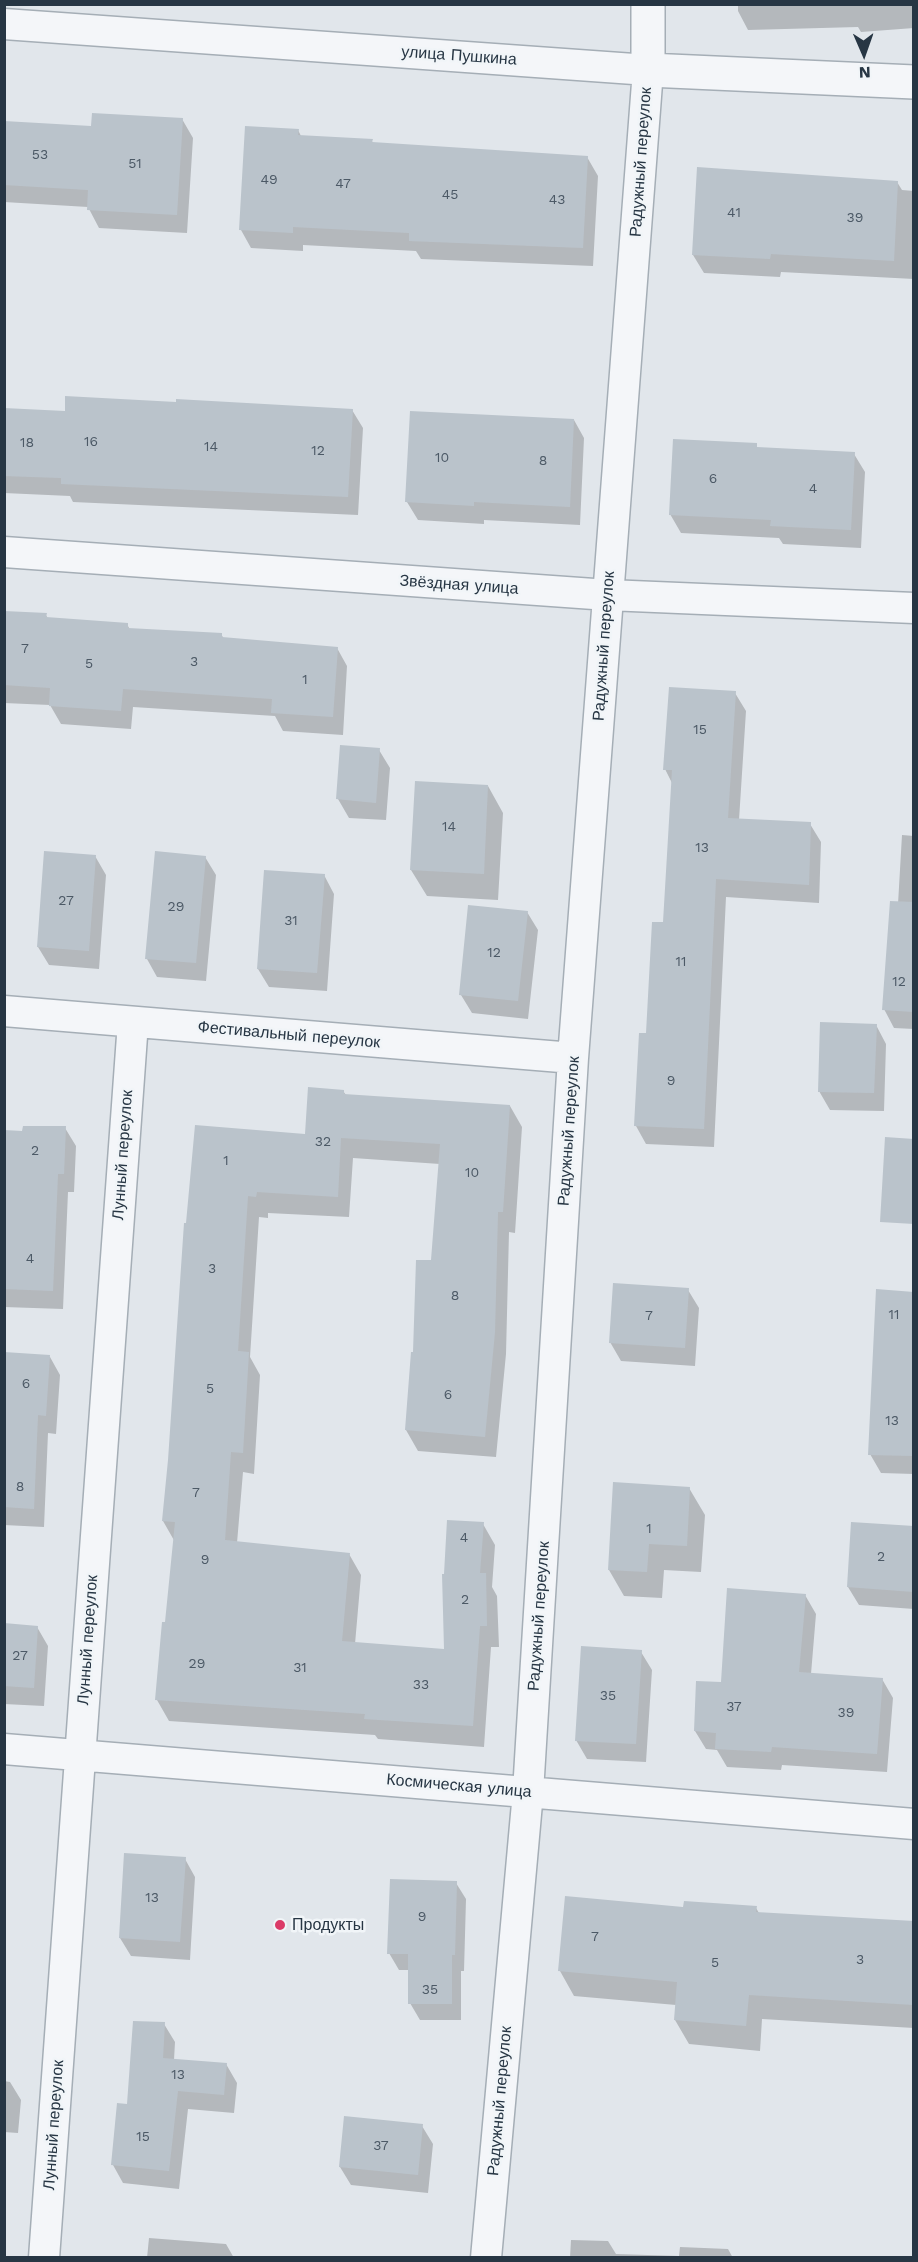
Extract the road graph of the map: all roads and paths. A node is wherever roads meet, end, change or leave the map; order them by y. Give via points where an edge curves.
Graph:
1 (648, 4) edge
2 (4, 24) edge
3 (648, 70) junction
4 (914, 82) edge
5 (4, 552) edge
6 (608, 595) junction
7 (914, 608) edge
8 (4, 1011) edge
9 (133, 1023) junction
10 (573, 1058) junction
11 (4, 1749) edge
12 (80, 1754) junction
13 (528, 1792) junction
14 (914, 1824) edge
15 (44, 2258) edge
16 (486, 2258) edge

1 - 3 street, Радужный переулок
2 - 3 street, улица Пушкина
3 - 4 street, улица Пушкина
3 - 6 street, Радужный переулок
5 - 6 street, Звёздная улица
6 - 7 street, Звёздная улица
6 - 10 street, Радужный переулок
8 - 9 street, Фестивальный переулок
9 - 10 street, Фестивальный переулок
9 - 12 street, Лунный переулок
10 - 13 street, Радужный переулок
11 - 12 street, Космическая улица
12 - 13 street, Космическая улица
12 - 15 street, Лунный переулок
13 - 14 street, Космическая улица
13 - 16 street, Радужный переулок

